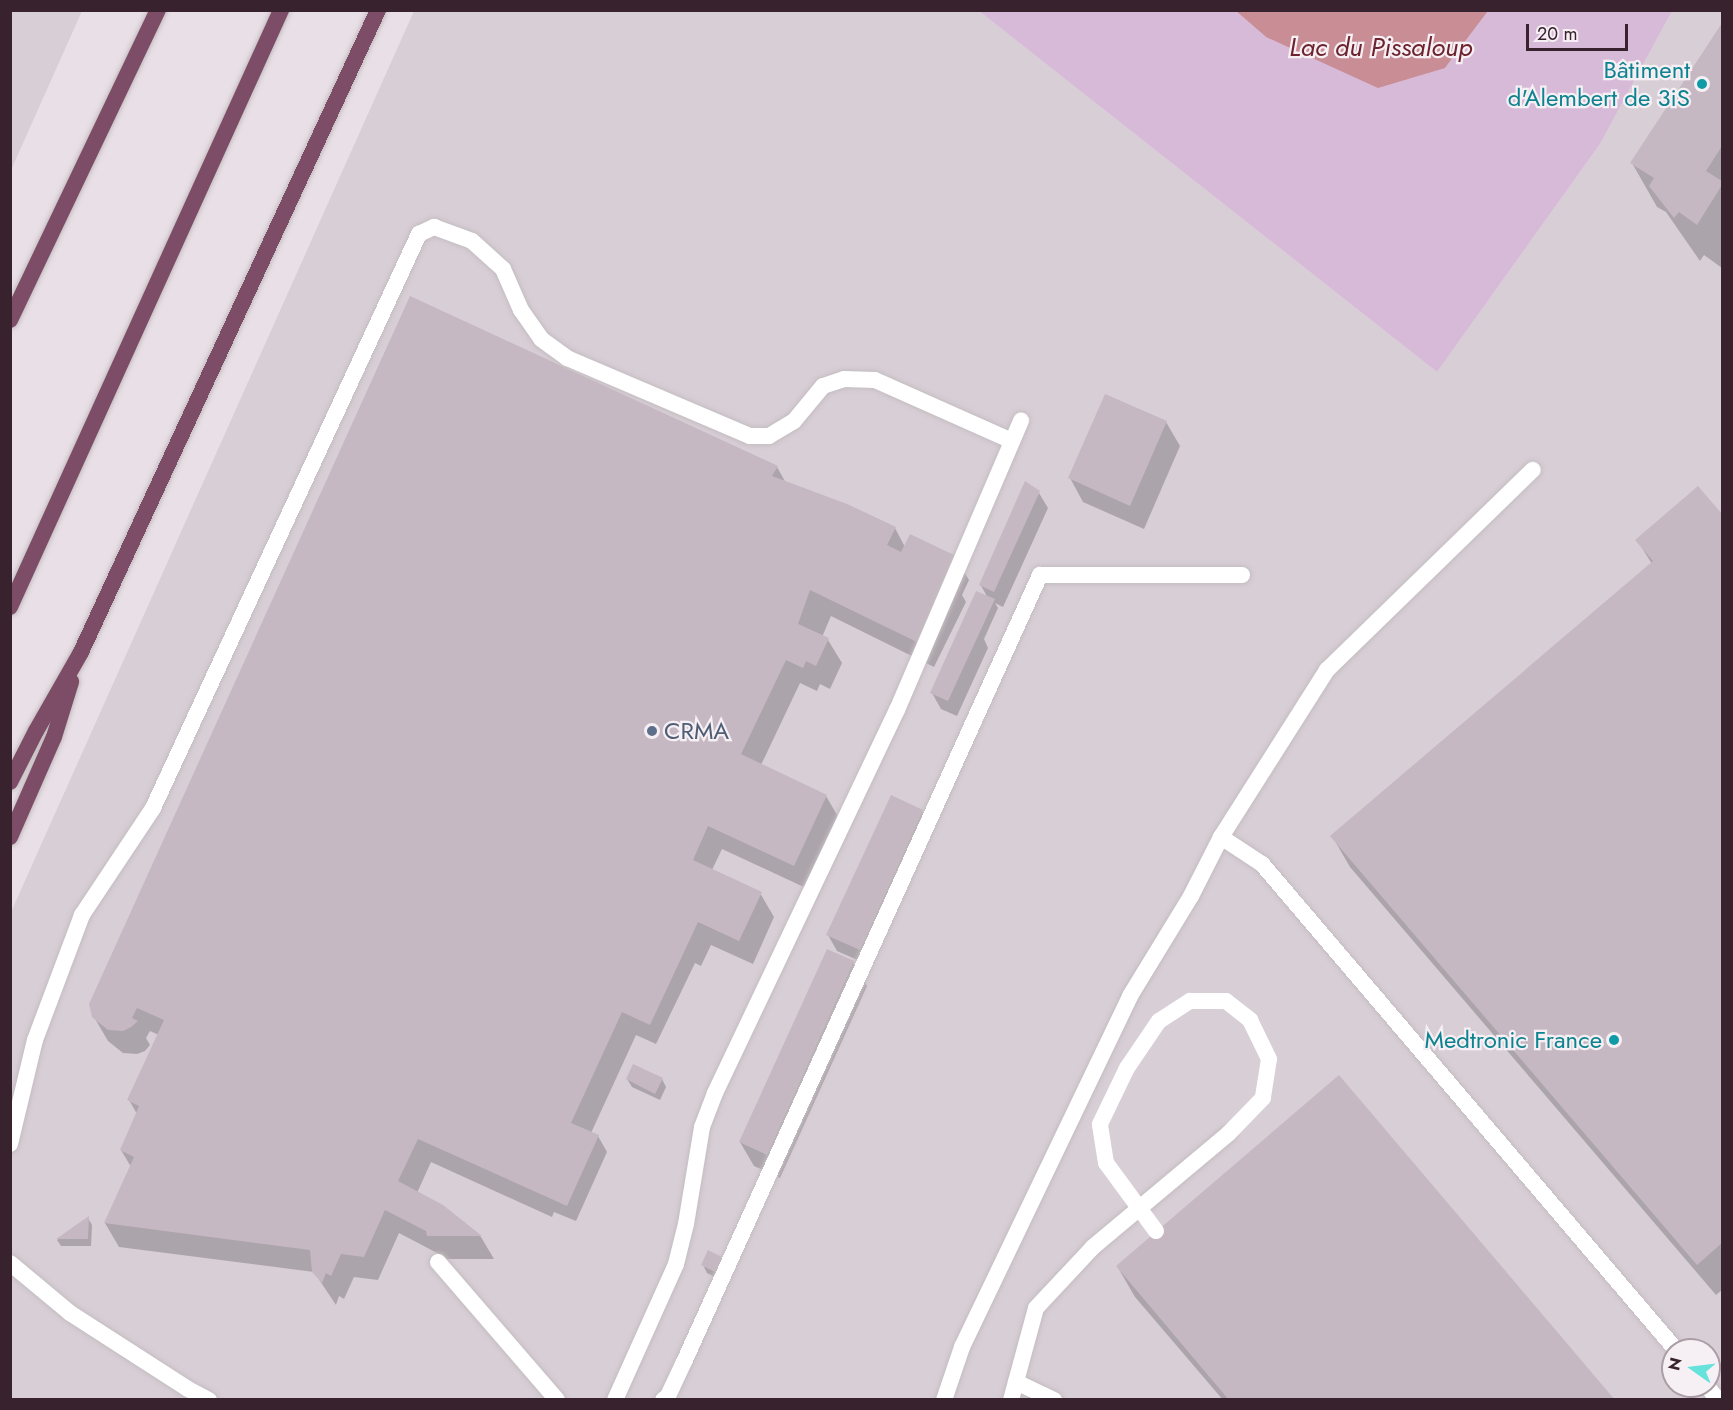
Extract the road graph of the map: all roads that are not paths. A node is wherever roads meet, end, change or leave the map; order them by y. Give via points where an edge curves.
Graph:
1 (158, 10) edge
2 (281, 10) edge
3 (378, 10) edge
4 (10, 320) edge
5 (1021, 420) dead end
6 (1012, 441) junction
7 (1533, 470) dead end
8 (1242, 575) dead end
9 (10, 607) edge
10 (81, 652) junction
11 (10, 782) edge
12 (10, 837) edge
13 (1221, 837) junction
14 (10, 1144) edge
15 (1156, 1231) dead end
16 (438, 1262) dead end
17 (10, 1263) edge
18 (1666, 1338) edge
19 (1016, 1382) junction
20 (209, 1400) edge
21 (557, 1400) edge
22 (615, 1400) edge
23 (663, 1400) edge
24 (944, 1400) edge
25 (1011, 1400) edge
26 (1054, 1400) edge

1 - 4 highway
2 - 9 highway
3 - 10 highway
5 - 6 lane
6 - 14 lane via 875,380 844,379 822,386 794,421 769,436 750,436 567,358 541,339 521,310 503,269 472,241 434,227 419,234 153,808 82,915 35,1040
6 - 22 lane via 897,710 715,1093 702,1127 676,1264
7 - 13 lane via 1327,670
8 - 23 lane via 1040,575 684,1362
10 - 11 highway
10 - 12 highway via 54,737
13 - 18 lane via 1262,864
13 - 24 lane via 1191,896 1130,996 962,1347
15 - 19 lane, bridge via 1106,1163 1100,1124 1127,1068 1159,1022 1190,1001 1226,1001 1250,1020 1269,1059 1263,1098 1228,1134 1093,1247 1060,1280 1036,1308
16 - 21 lane
17 - 20 lane via 70,1313
19 - 25 lane
19 - 26 lane

